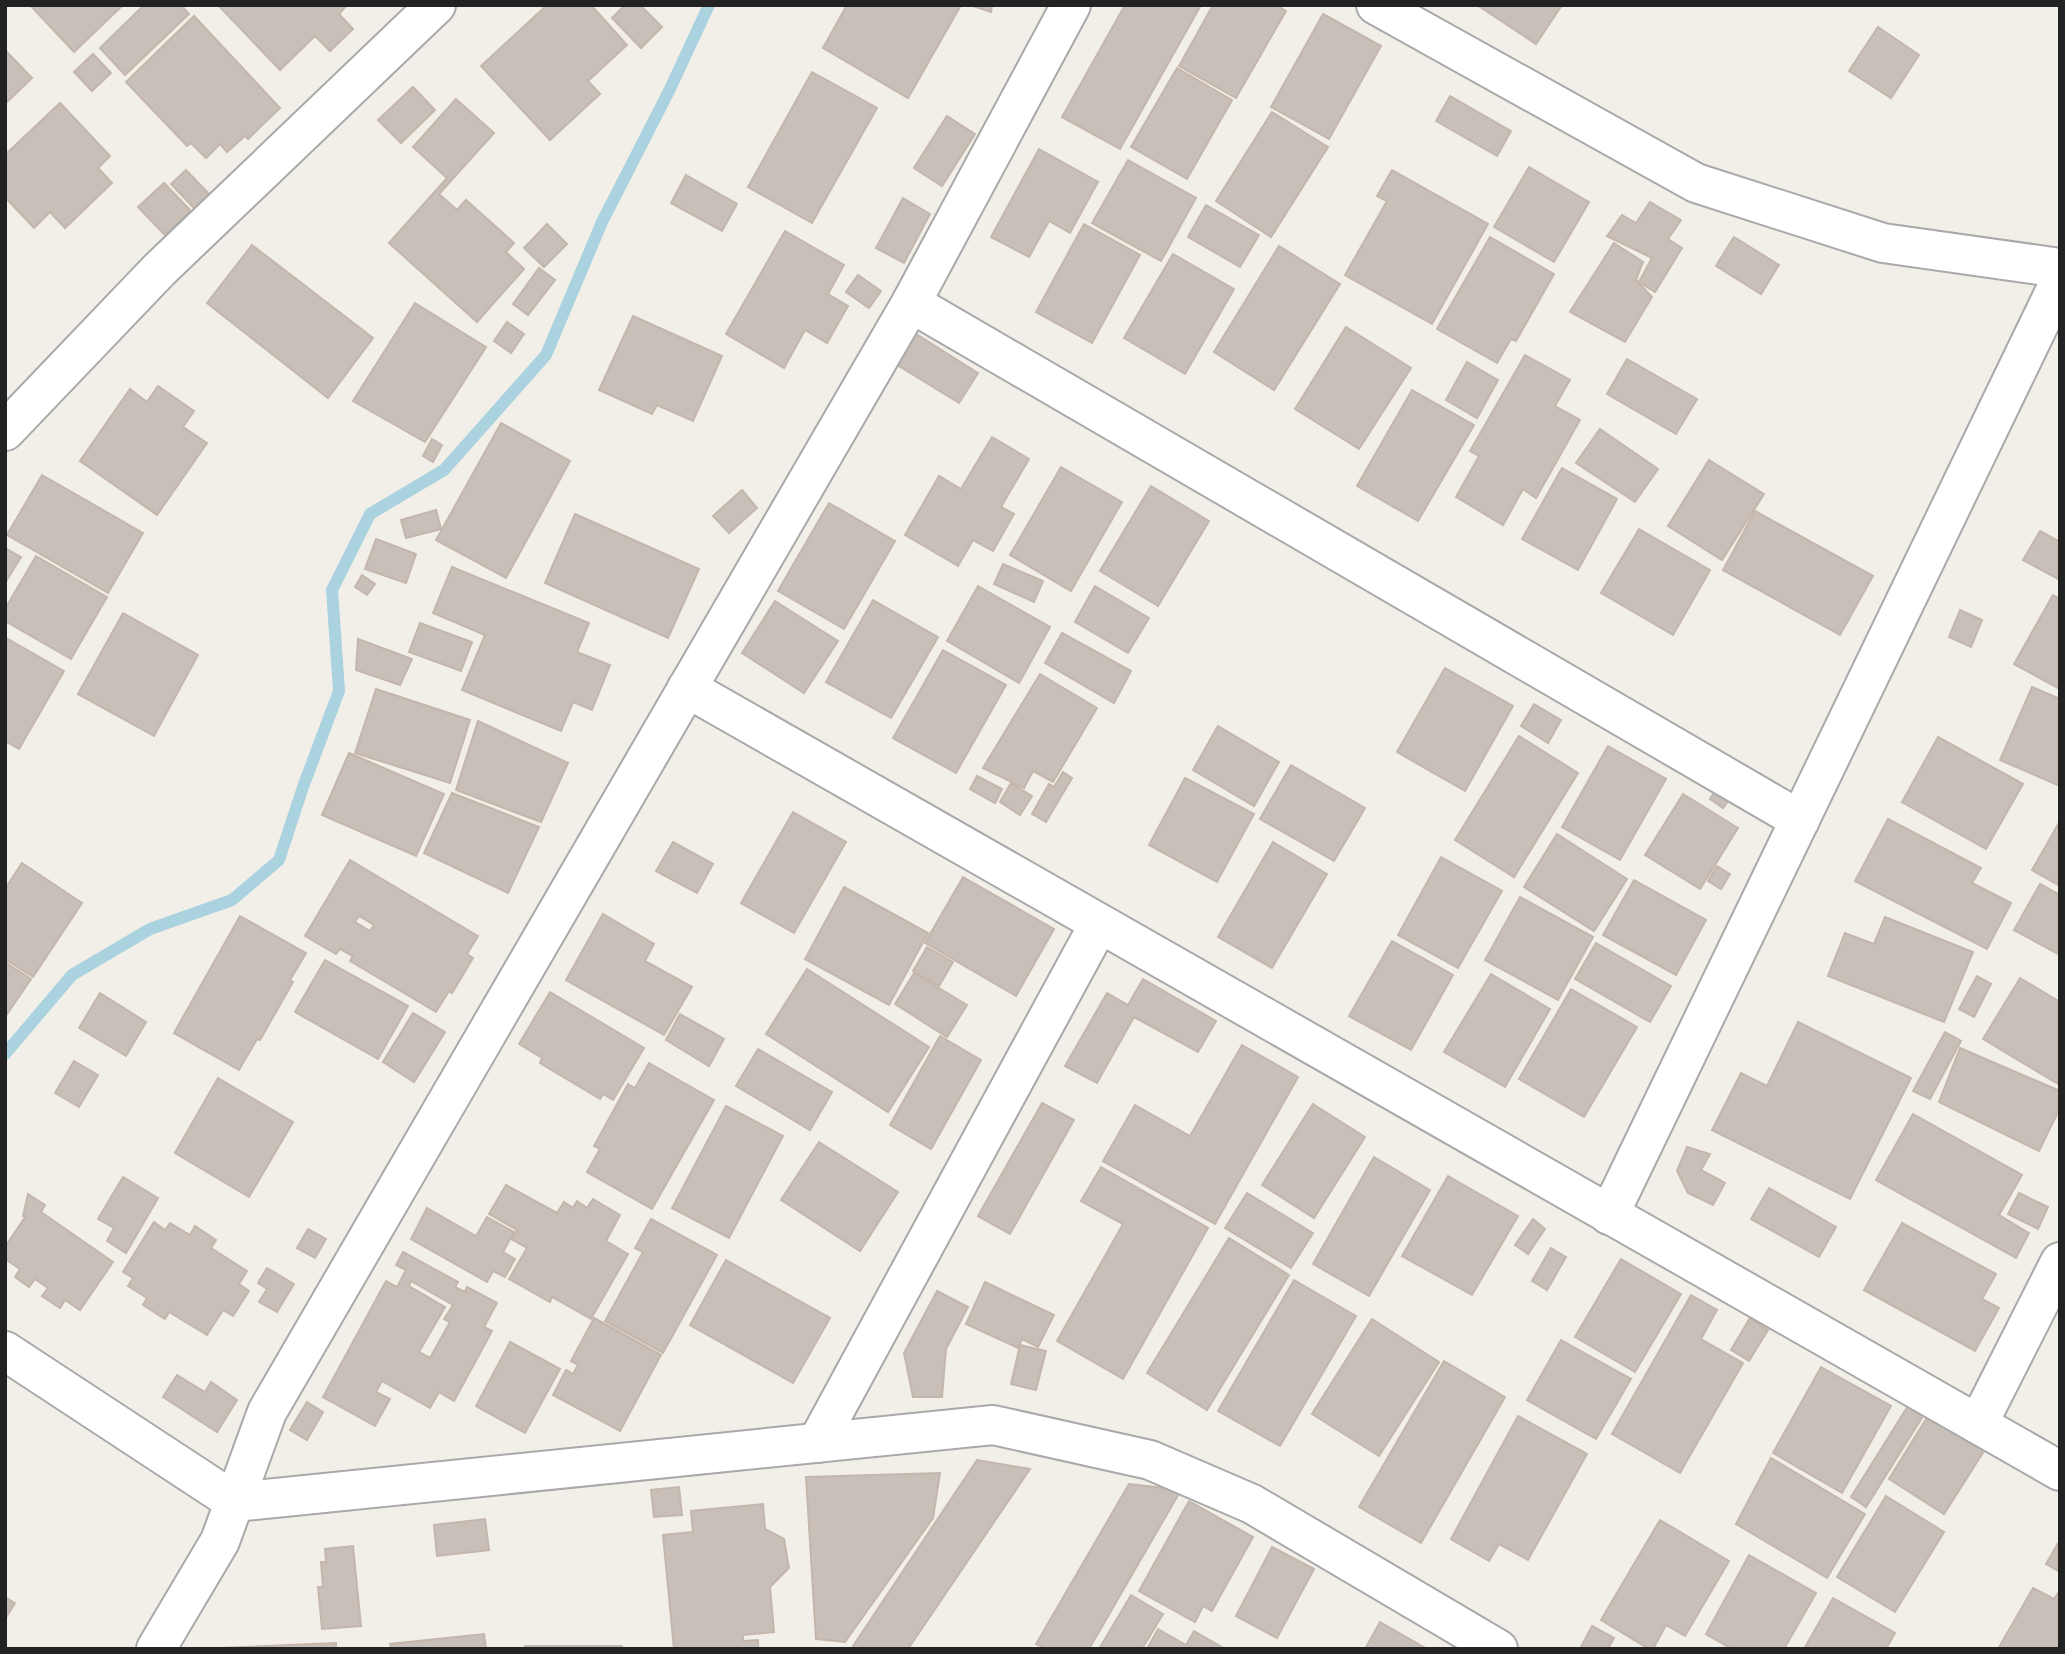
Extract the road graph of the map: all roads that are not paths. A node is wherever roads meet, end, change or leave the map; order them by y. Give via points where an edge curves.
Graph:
1 (436, 5) edge
2 (1071, 5) edge
3 (1376, 5) edge
4 (2060, 268) edge
5 (2060, 281) edge
6 (911, 303) junction
7 (5, 431) edge
8 (687, 688) junction
9 (1800, 820) junction
10 (1099, 924) junction
11 (1609, 1215) junction
12 (2060, 1262) edge
13 (5, 1351) edge
14 (1978, 1424) junction
15 (817, 1443) junction
16 (2060, 1471) edge
17 (234, 1502) junction
18 (156, 1649) edge
19 (1498, 1649) edge

1 - 7 street via 159,270
2 - 6 street
3 - 4 street via 1696,183 1884,243
5 - 9 street
6 - 8 street
6 - 9 street
8 - 10 street
8 - 17 street via 267,1412
9 - 11 street
10 - 11 street
10 - 15 street
11 - 14 street
12 - 14 street
13 - 17 street
14 - 16 street
15 - 17 street
15 - 19 street via 993,1425 1150,1460 1252,1504
17 - 18 street via 220,1541

